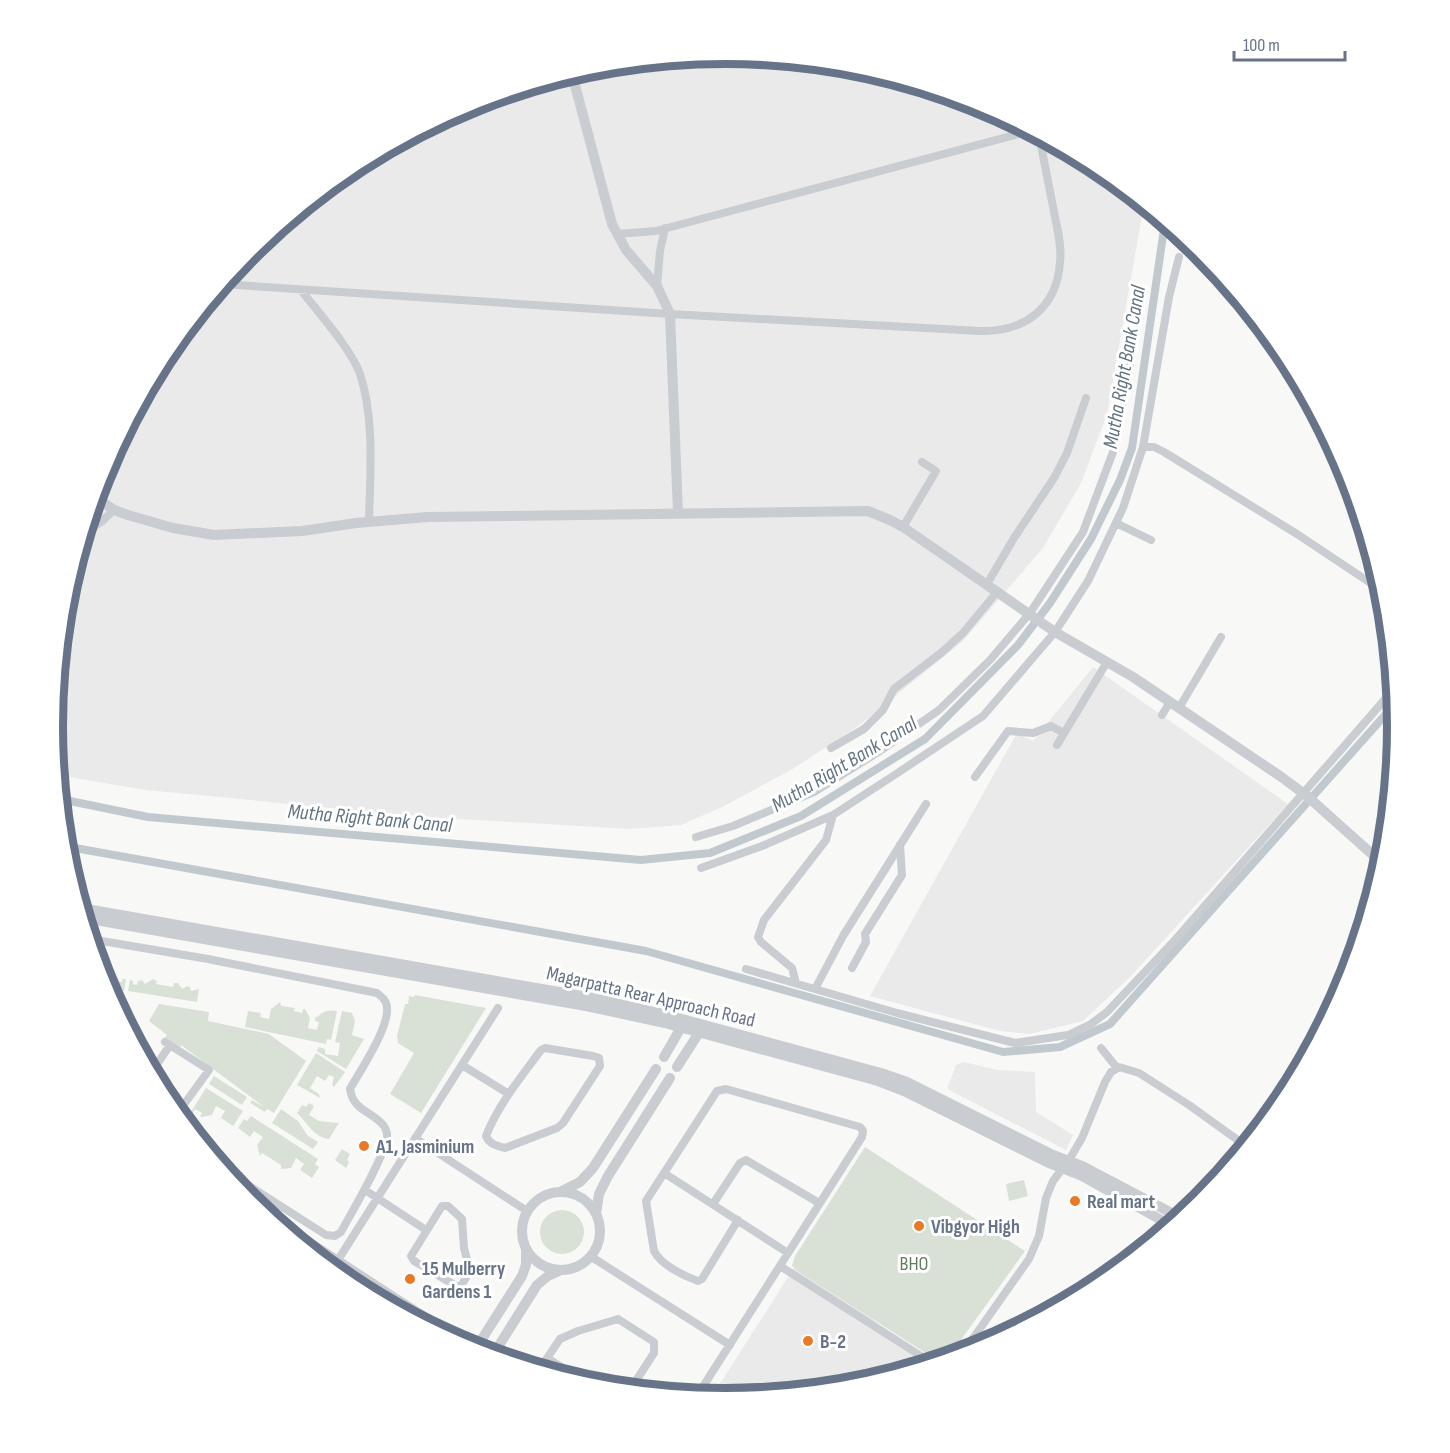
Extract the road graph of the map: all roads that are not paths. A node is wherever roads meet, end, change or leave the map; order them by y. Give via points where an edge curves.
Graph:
1 (574, 82) edge
2 (1020, 134) edge
3 (1041, 145) edge
4 (665, 228) junction
5 (617, 234) junction
6 (1179, 257) dead end
7 (232, 285) edge
8 (657, 286) junction
9 (301, 290) junction
10 (670, 314) junction
11 (1130, 366) dead end
12 (1086, 398) dead end
13 (1143, 447) junction
14 (922, 462) dead end
15 (102, 502) edge
16 (114, 510) junction
17 (678, 513) junction
18 (369, 522) junction
19 (1116, 523) junction
20 (94, 526) edge
21 (903, 527) junction
22 (1150, 540) dead end
23 (1371, 583) edge
24 (987, 584) junction
25 (997, 592) junction
26 (1032, 615) junction
27 (1052, 630) junction
28 (1221, 637) dead end
29 (1107, 662) junction
30 (1386, 698) edge
31 (1175, 705) junction
32 (1162, 715) dead end
33 (1064, 733) junction
34 (1057, 745) dead end
35 (831, 748) dead end
36 (975, 777) dead end
37 (1304, 794) junction
38 (926, 804) dead end
39 (833, 815) junction
40 (696, 837) dead end
41 (900, 845) junction
42 (1374, 856) edge
43 (700, 868) dead end
44 (89, 909) edge
45 (92, 919) edge
46 (99, 940) edge
47 (852, 968) dead end
48 (746, 969) dead end
49 (796, 983) junction
50 (816, 989) junction
51 (498, 1008) dead end
52 (683, 1024) junction
53 (701, 1029) junction
54 (1101, 1048) dead end
55 (664, 1058) dead end
56 (156, 1064) edge
57 (462, 1065) junction
58 (677, 1066) dead end
59 (1117, 1068) junction
60 (656, 1069) dead end
61 (670, 1078) dead end
62 (509, 1094) junction
63 (183, 1106) edge
64 (415, 1138) junction
65 (1240, 1142) edge
66 (1066, 1164) junction
67 (664, 1173) junction
68 (248, 1185) edge
69 (365, 1190) junction
70 (560, 1192) junction
71 (378, 1197) junction
72 (819, 1203) junction
73 (713, 1204) junction
74 (527, 1211) junction
75 (596, 1214) junction
76 (1172, 1214) edge
77 (738, 1221) junction
78 (1164, 1221) edge
79 (426, 1230) junction
80 (310, 1242) edge
81 (526, 1248) junction
82 (788, 1253) junction
83 (590, 1256) junction
84 (338, 1260) junction
85 (780, 1266) junction
86 (561, 1270) junction
87 (425, 1316) edge
88 (972, 1338) joint
89 (970, 1341) edge
90 (482, 1342) edge
91 (732, 1342) junction
92 (498, 1348) edge
93 (547, 1358) junction
94 (923, 1358) edge
95 (544, 1363) edge
96 (563, 1368) edge
97 (635, 1382) edge
98 (703, 1387) edge

1 - 5 street
2 - 4 street
3 - 10 street via 1061,260 1051,296 1032,319 1020,325 992,331
4 - 5 street
4 - 8 street
5 - 8 street
6 - 13 street
7 - 9 street
8 - 10 street
9 - 10 street
9 - 18 street via 359,373 371,453
10 - 17 street
11 - 26 street via 1113,452 1083,532
12 - 24 street via 1054,478
13 - 19 street
13 - 23 street via 1164,452
14 - 21 street via 936,471
15 - 16 street
16 - 18 street via 173,528 214,535 302,531
16 - 20 street
17 - 18 street via 428,516
17 - 21 street via 858,510
19 - 22 street
19 - 27 street via 1088,581
21 - 24 street
24 - 25 street
25 - 26 street
25 - 35 street via 963,633 894,689 883,711 864,729
26 - 27 street
26 - 40 street via 939,710 880,751 814,792
27 - 29 street
27 - 39 street via 983,716
28 - 31 street
29 - 31 street
29 - 33 street
30 - 37 street
31 - 32 street
31 - 37 street
33 - 34 street
33 - 36 street via 1051,726 1033,734 1008,731
37 - 42 street
37 - 50 street via 1107,1012 1068,1035 1015,1043
38 - 41 street
39 - 43 street
39 - 49 street via 826,840 759,931 761,942 792,968
41 - 47 street via 902,875 865,934 866,942
41 - 50 street via 843,936
44 - 52 street, Magarpatta Rear Approach Road via 588,997
45 - 52 street, Magarpatta Rear Approach Road
46 - 69 street via 377,993 384,998 387,1008 382,1030 350,1089 351,1098 388,1133
48 - 49 street
49 - 50 street
51 - 57 street
52 - 53 street, Magarpatta Rear Approach Road
52 - 55 street
53 - 58 street
53 - 66 street, Magarpatta Rear Approach Road via 898,1079
54 - 59 street
56 - 63 street via 168,1043 208,1070
57 - 62 street
57 - 64 street
59 - 65 street via 1139,1073
59 - 66 street via 1105,1082 1082,1138
60 - 70 street via 593,1168 580,1182
61 - 75 street via 608,1176 599,1194
62 - 62 street via 545,1048 599,1058 600,1066 563,1123 505,1148 488,1141 486,1136
64 - 71 street
64 - 74 street
66 - 76 street, Magarpatta Rear Approach Road
66 - 78 street, Magarpatta Rear Approach Road
66 - 88 street via 1046,1198 1039,1236 1029,1259
67 - 72 street via 713,1096 726,1089 860,1127 862,1137
67 - 73 street
67 - 77 street via 649,1195 646,1209 654,1251 664,1263 698,1281 702,1279
68 - 69 street via 326,1235 335,1236
69 - 71 street
70 - 74 street via 539,1199
70 - 75 street via 581,1198
71 - 79 street
71 - 84 street
72 - 73 street via 746,1160
72 - 82 street
73 - 77 street
74 - 81 street via 522,1227
75 - 83 street via 599,1236
77 - 82 street
79 - 79 street via 412,1252 412,1259 454,1286 461,1286 470,1271 460,1215 442,1206
80 - 84 street
81 - 86 street via 540,1264
81 - 90 street via 522,1276
82 - 85 street
83 - 86 street via 582,1264
83 - 91 street
84 - 87 street
85 - 91 street
85 - 94 street
86 - 92 street via 537,1285
88 - 89 street
91 - 98 street
93 - 95 street
93 - 96 street
93 - 97 street via 565,1335 618,1319 656,1347

